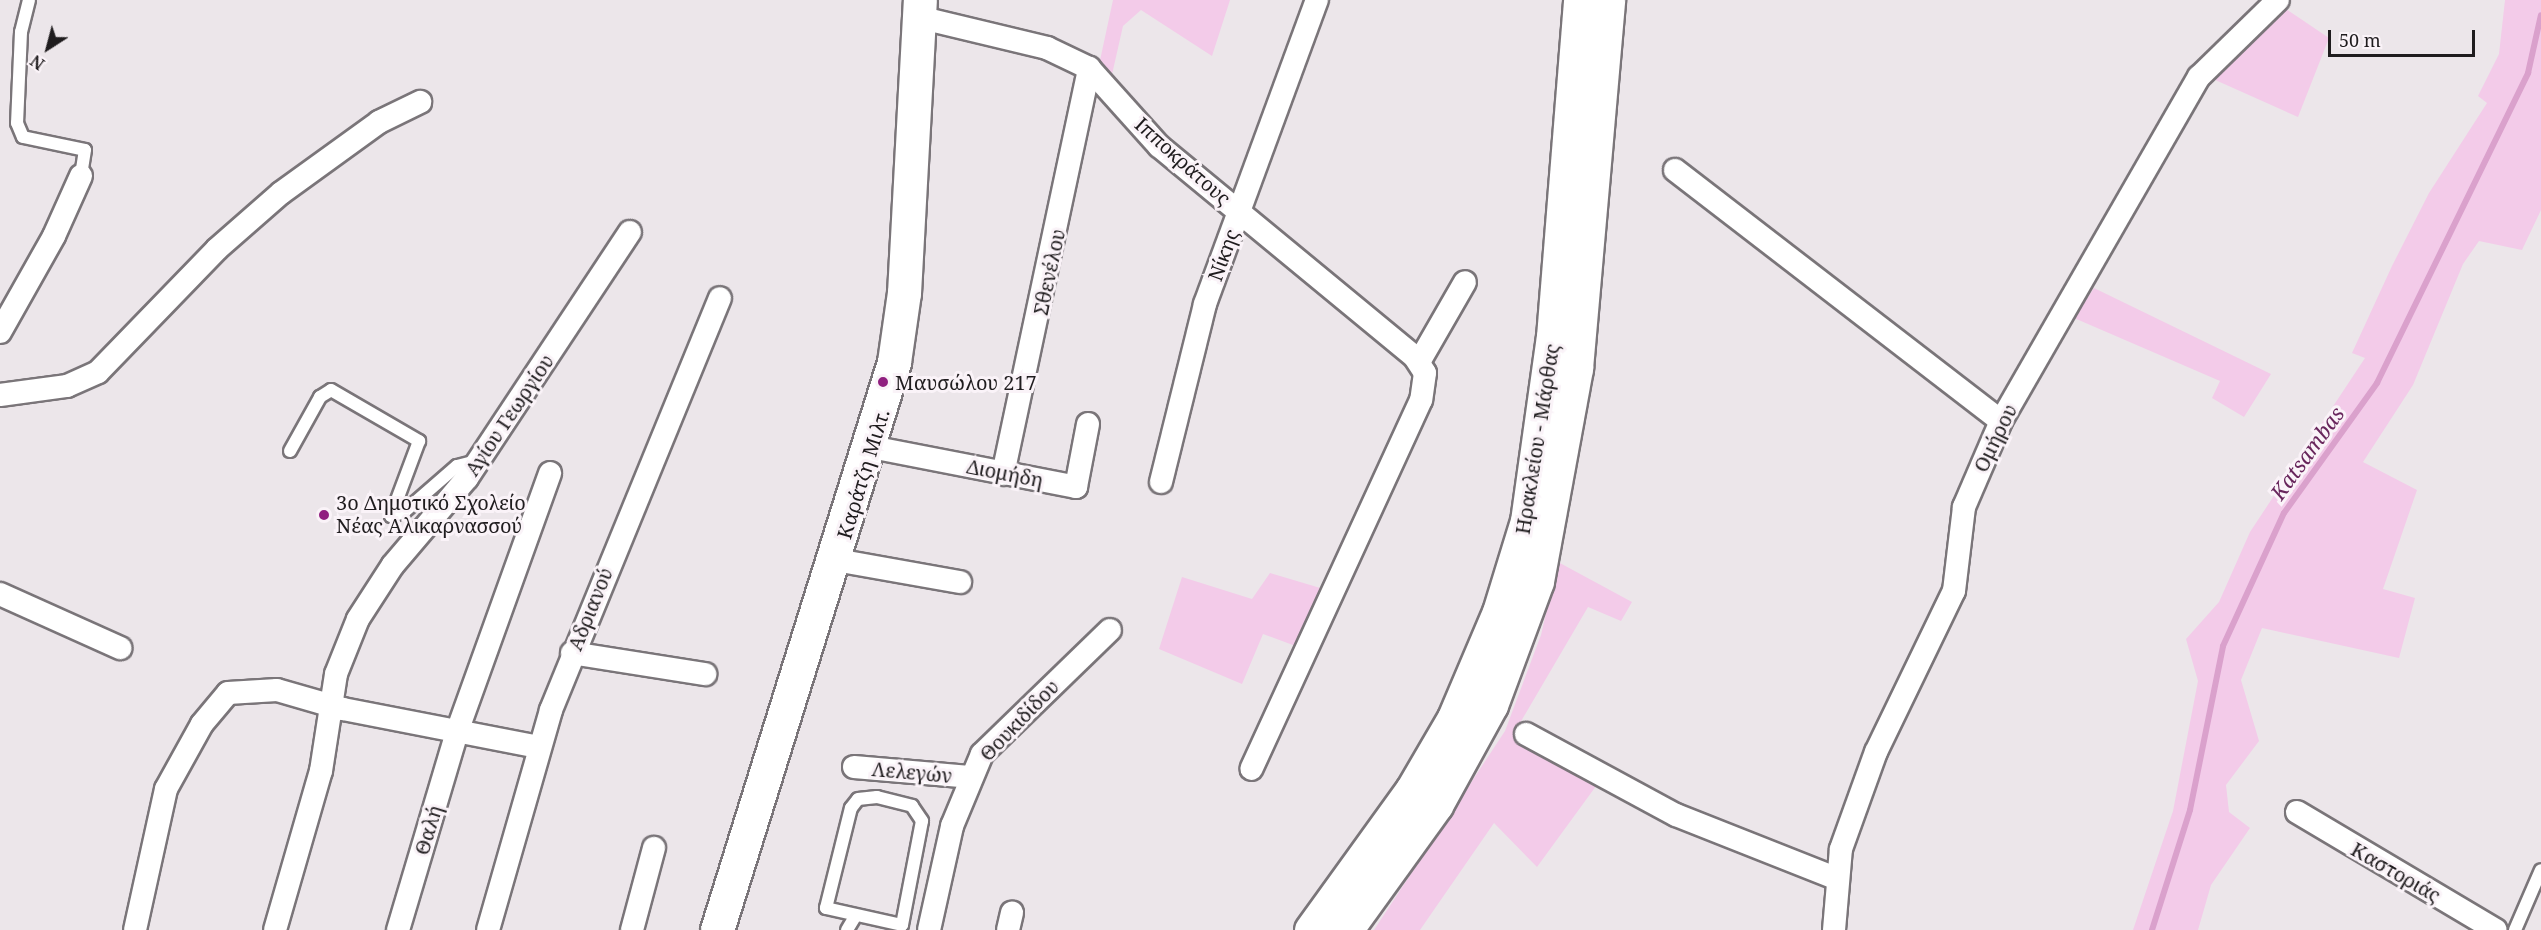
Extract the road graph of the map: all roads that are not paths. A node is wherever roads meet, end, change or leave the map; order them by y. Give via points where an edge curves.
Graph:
1 (30, 0) edge
2 (1317, 0) edge
3 (1580, 0) edge
4 (1608, 0) edge
5 (2278, 0) edge
6 (919, 9) edge
7 (1089, 68) junction
8 (420, 102) dead end
9 (1675, 170) dead end
10 (81, 176) joint
11 (1239, 211) junction
12 (630, 232) dead end
13 (1465, 282) dead end
14 (720, 298) dead end
15 (0, 332) edge
16 (1419, 362) junction
17 (0, 395) edge
18 (2001, 420) junction
19 (1088, 424) dead end
20 (871, 447) junction
21 (290, 451) dead end
22 (479, 461) junction
23 (550, 473) dead end
24 (1003, 474) junction
25 (1161, 482) dead end
26 (836, 560) junction
27 (960, 582) dead end
28 (0, 594) edge
29 (1110, 630) dead end
30 (120, 648) dead end
31 (572, 653) junction
32 (705, 674) dead end
33 (329, 705) junction
34 (458, 729) junction
35 (1526, 734) dead end
36 (539, 747) junction
37 (854, 767) dead end
38 (1251, 769) dead end
39 (970, 777) junction
40 (2297, 812) dead end
41 (654, 848) dead end
42 (2541, 870) edge
43 (1838, 879) junction
44 (856, 915) junction
45 (135, 930) edge
46 (275, 930) edge
47 (398, 930) edge
48 (488, 930) edge
49 (632, 930) edge
50 (717, 930) edge
51 (847, 930) edge
52 (928, 930) edge
53 (1311, 930) edge
54 (1346, 930) edge
55 (1834, 930) edge
56 (2496, 930) edge
57 (2515, 930) edge

1 - 10 lane via 21,32 17,123 23,137 85,150
2 - 11 street, Νίκης
3 - 53 main road, Ηρακλείου - Μάρθας via 1553,337 1527,521 1499,612 1454,718 1412,790
4 - 54 main road, Ηρακλείου - Μάρθας via 1576,368 1538,581 1491,705 1436,805
5 - 18 street, Ομήρου via 2199,78
6 - 7 street, Ιπποκράτους via 1047,48
6 - 20 main road, Καράτζη Μιλτ. via 902,318
7 - 11 street, Ιπποκράτους via 1160,146
7 - 24 street, Σθενέλου
8 - 17 street via 379,122 281,193 217,249 98,372 67,386
9 - 18 street
10 - 15 street via 54,236
11 - 16 street, Ιπποκράτους
11 - 25 street, Νίκης via 1184,374
12 - 22 street, Αγίου Γεωργίου
13 - 16 street
14 - 31 street, Αδριανού
16 - 38 street via 1426,379 1421,400
18 - 43 street, Ομήρου via 1964,507 1954,591 1876,752 1841,849
19 - 24 street, Διομήδη via 1076,487
20 - 24 street, Διομήδη
20 - 26 main road, Καράτζη Μιλτ.
21 - 22 lane via 320,397 331,390 419,441 390,516 404,512 457,466
22 - 33 street, Αγίου Γεωργίου via 370,595 340,662
23 - 34 street, Θαλή
26 - 27 street
26 - 50 main road, Καράτζη Μιλτ.
28 - 30 street
29 - 39 street, Θουκιδίδου via 1000,733
31 - 32 street
31 - 36 street, Αδριανού
33 - 34 street
33 - 45 street via 259,688 234,691 219,701 162,800
33 - 46 street, Αγίου Γεωργίου via 320,778 293,853
34 - 36 street
34 - 47 street, Θαλή
35 - 43 street via 1676,815
36 - 48 street, Αδριανού
37 - 39 street, Λελεγών
39 - 52 street, Θουκιδίδου via 946,849
40 - 56 street, Καστοριάς
41 - 49 street
42 - 57 lane
43 - 55 street, Ομήρου
44 - 44 lane via 826,908 848,816 863,798 905,803 917,811 923,827 902,925
44 - 51 lane

